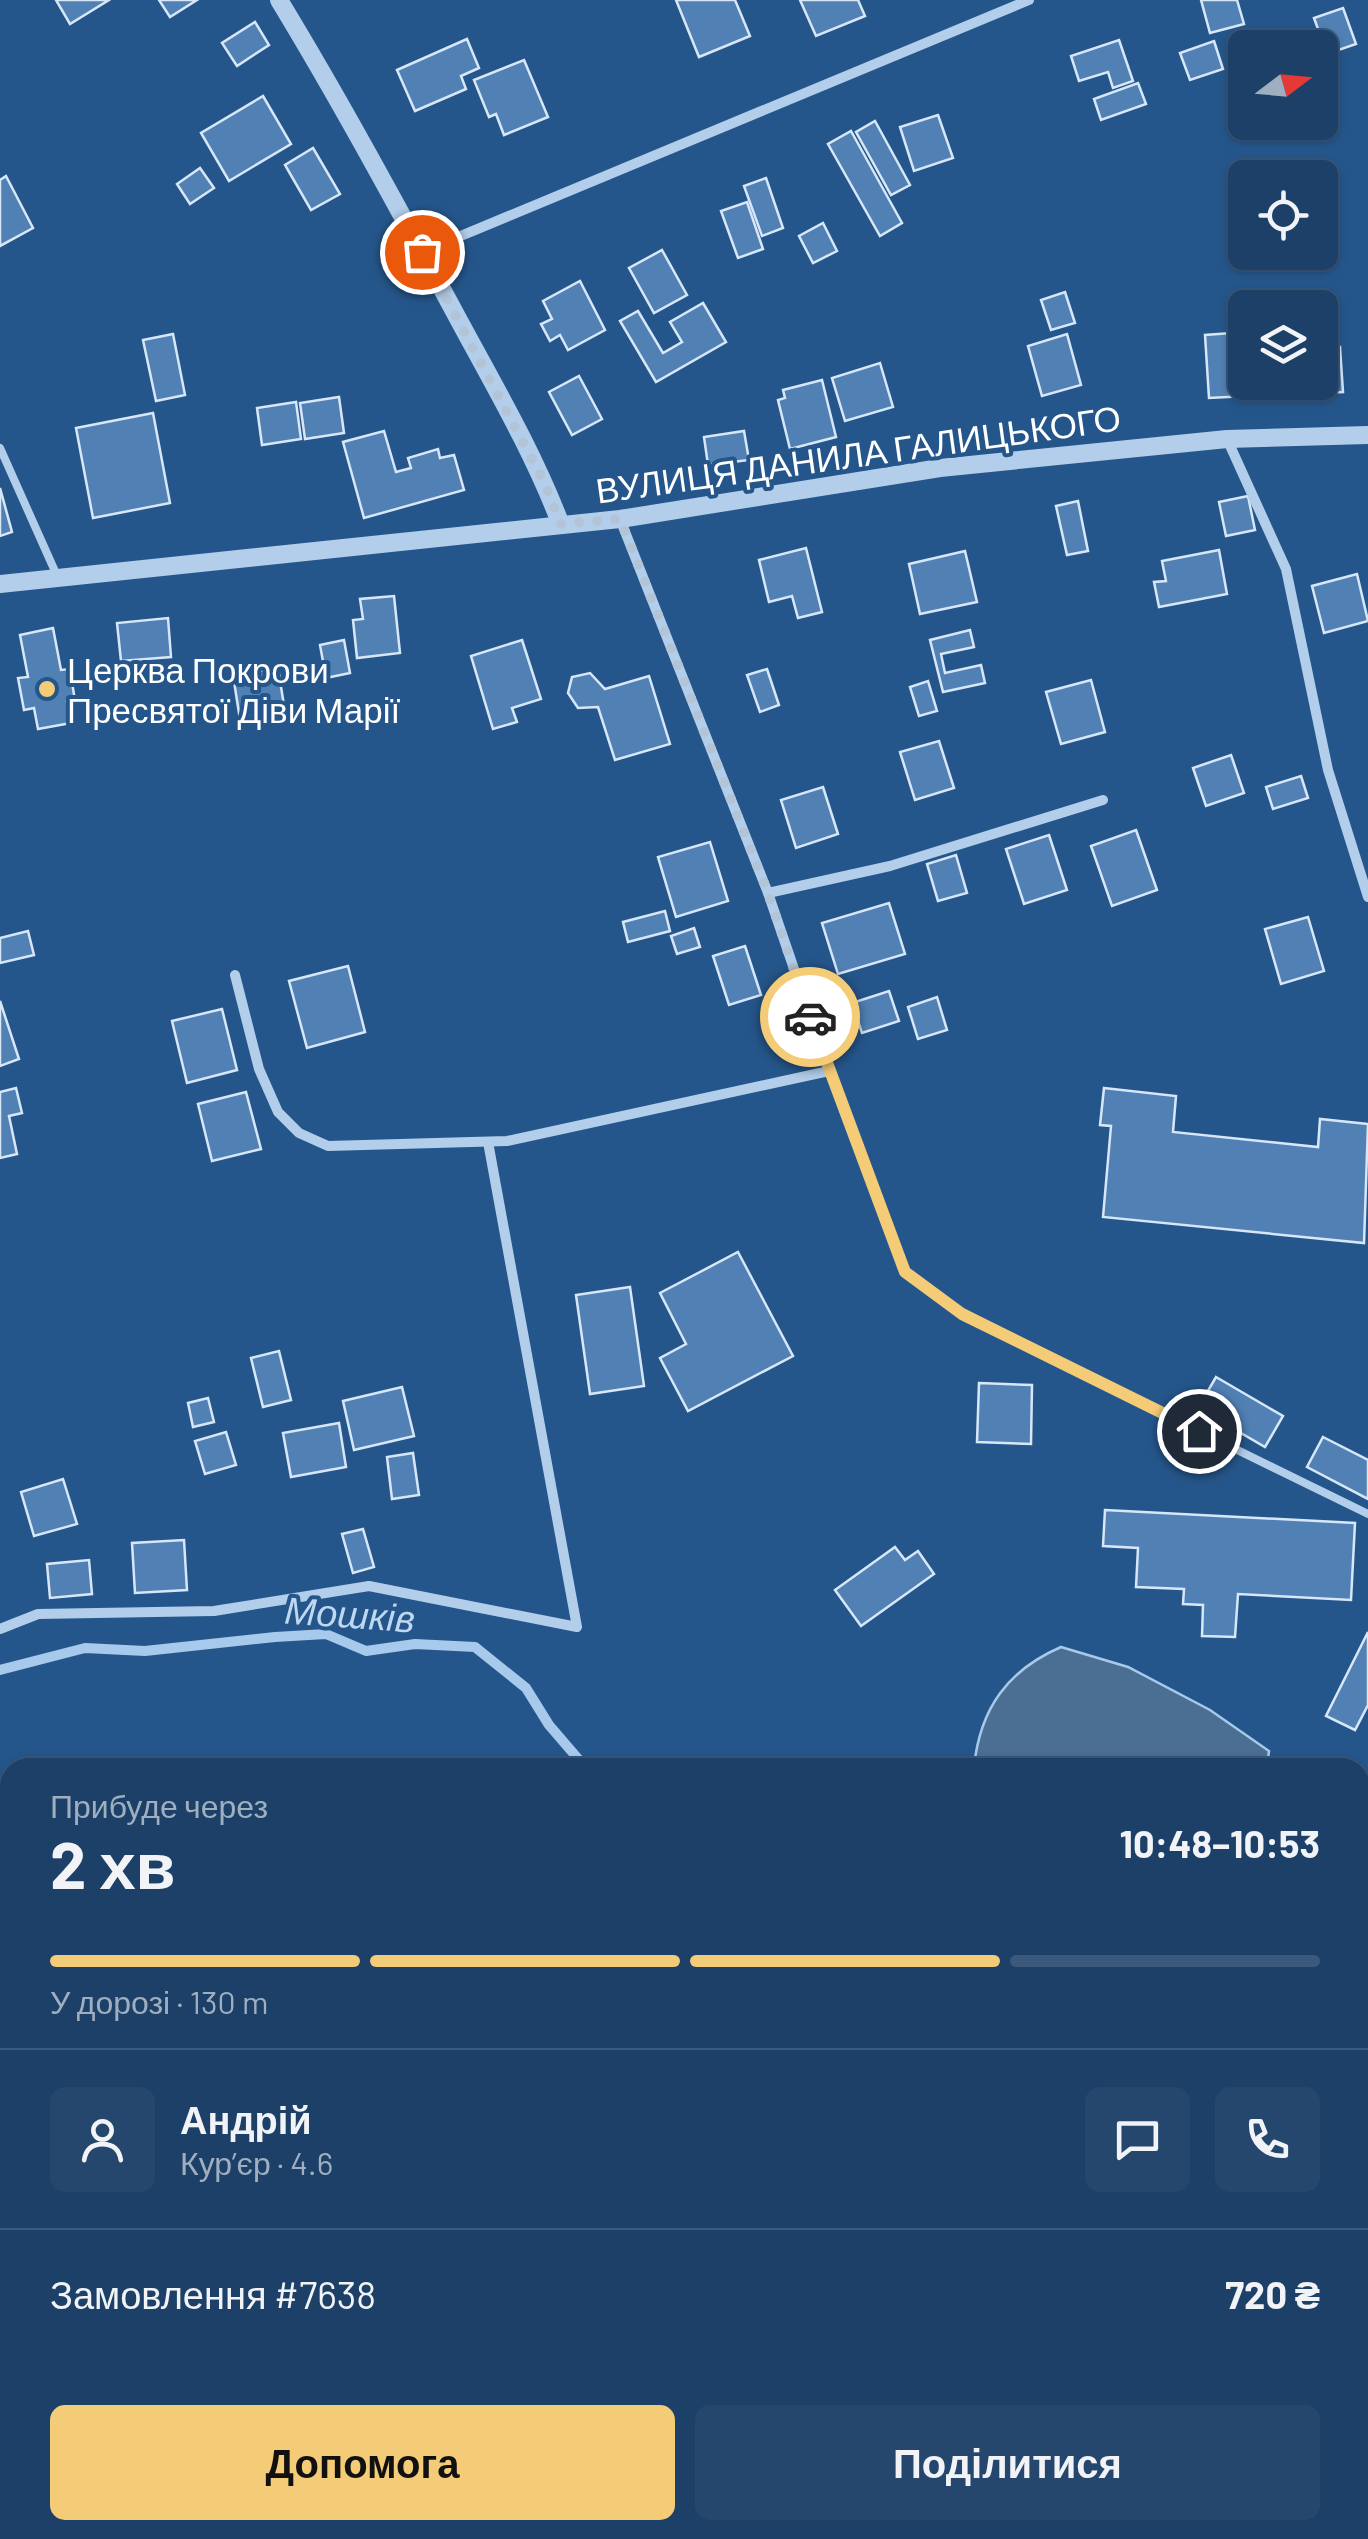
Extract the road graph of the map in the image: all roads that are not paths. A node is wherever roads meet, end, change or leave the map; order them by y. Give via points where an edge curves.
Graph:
1 (279, 0) edge
2 (1029, 0) edge
3 (422, 252) junction
4 (1368, 435) edge
5 (1227, 439) junction
6 (0, 448) edge
7 (620, 519) junction
8 (561, 524) junction
9 (58, 578) junction
10 (0, 584) edge
11 (1103, 800) dead end
12 (768, 893) junction
13 (1368, 898) edge
14 (235, 975) dead end
15 (829, 1070) junction
16 (488, 1142) junction
17 (1368, 1514) edge
18 (0, 1630) edge

1 - 3 street
2 - 3 street
3 - 8 street
4 - 5 street, ВУЛИЦЯ ДАНИЛА ГАЛИЦЬКОГО
5 - 7 street, ВУЛИЦЯ ДАНИЛА ГАЛИЦЬКОГО via 940,468
5 - 13 street via 1286,569 1328,770
6 - 9 lane
7 - 8 street, ВУЛИЦЯ ДАНИЛА ГАЛИЦЬКОГО
7 - 12 street
8 - 9 street, ВУЛИЦЯ ДАНИЛА ГАЛИЦЬКОГО
9 - 10 street, ВУЛИЦЯ ДАНИЛА ГАЛИЦЬКОГО
11 - 12 street via 890,866
12 - 15 street
14 - 16 street via 259,1069 278,1112 299,1133 328,1146
15 - 16 street
15 - 17 lane via 905,1272 962,1314
16 - 18 street via 577,1626 369,1586 214,1611 38,1614

